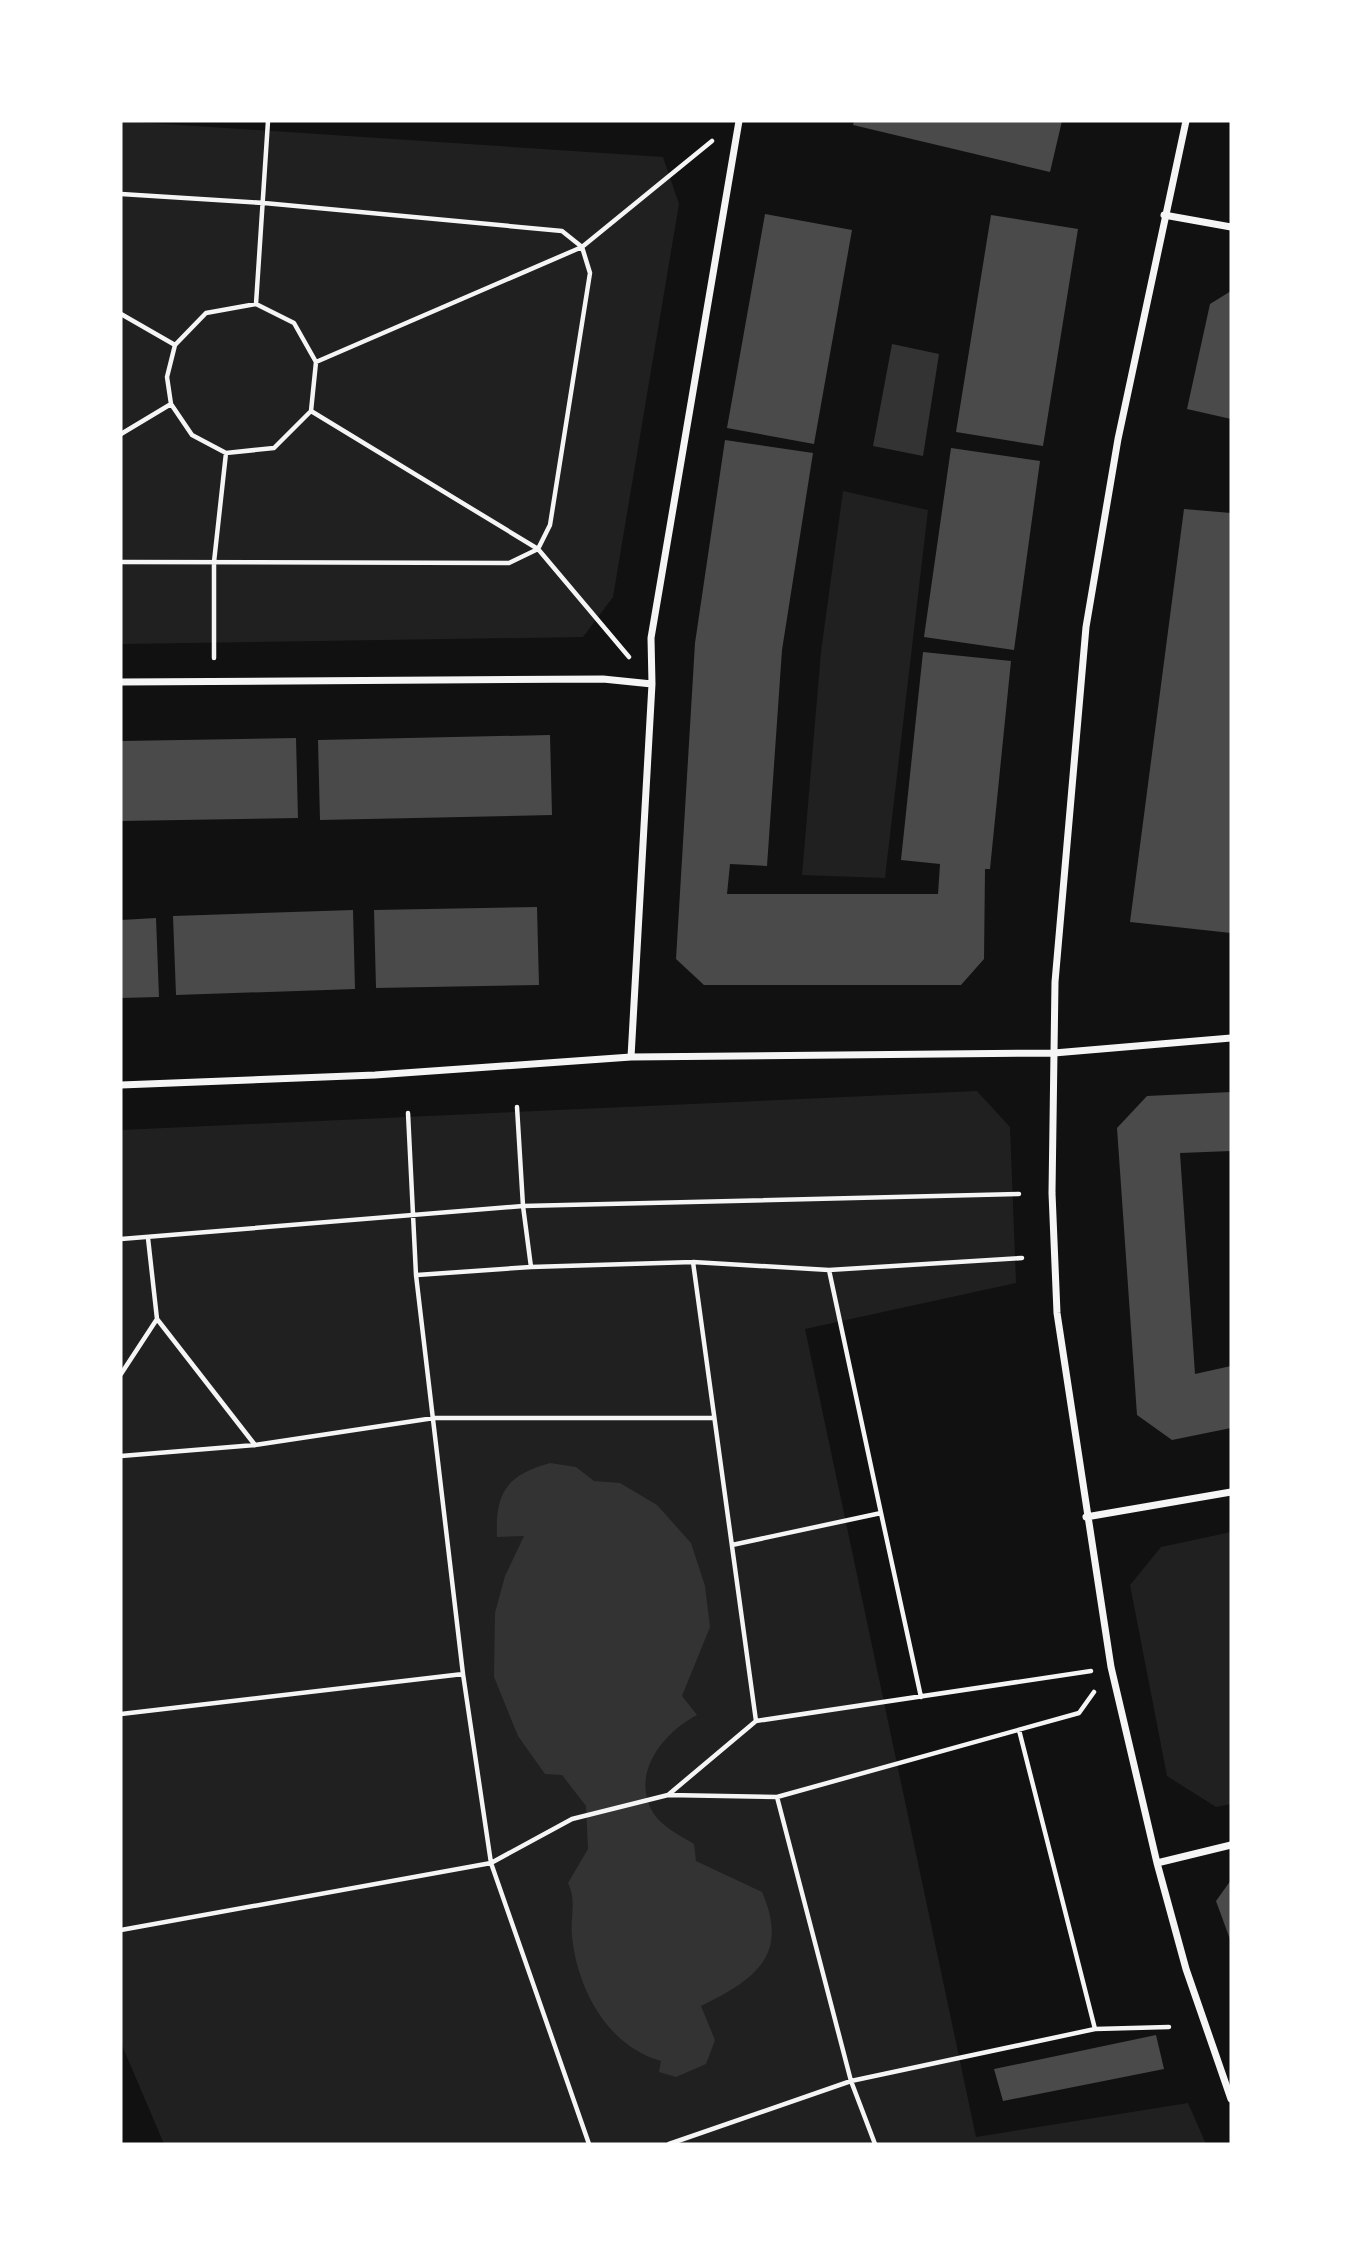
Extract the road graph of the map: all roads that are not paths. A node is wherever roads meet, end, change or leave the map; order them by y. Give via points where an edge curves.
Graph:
1 (738, 121) edge
2 (1186, 121) edge
3 (1164, 215) junction
4 (1231, 227) edge
5 (121, 682) edge
6 (652, 684) junction
7 (1231, 1038) edge
8 (1054, 1053) junction
9 (631, 1057) junction
10 (121, 1085) edge
11 (1231, 1492) edge
12 (1086, 1517) junction
13 (1231, 1845) edge
14 (1157, 1863) junction
15 (1231, 2099) edge

1 - 6 street via 651,638
2 - 3 street
3 - 4 street
3 - 8 street via 1118,439 1086,628 1055,982
5 - 6 street via 603,679
6 - 9 street
7 - 8 street
8 - 9 street
8 - 12 street via 1052,1193 1057,1313
9 - 10 street via 375,1075
11 - 12 street
12 - 14 street via 1111,1667
13 - 14 street
14 - 15 street via 1186,1969

